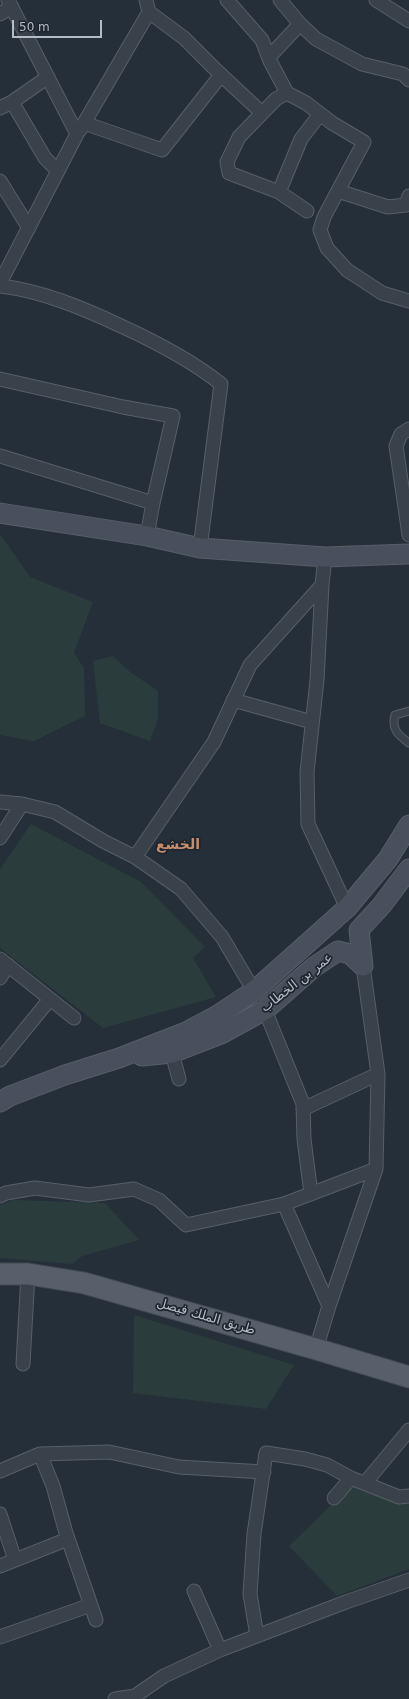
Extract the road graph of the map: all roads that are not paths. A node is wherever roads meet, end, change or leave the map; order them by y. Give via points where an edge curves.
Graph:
1 (227, 0) edge
2 (280, 0) edge
3 (376, 0) edge
4 (10, 3) edge
5 (148, 6) edge
6 (0, 14) edge
7 (409, 21) edge
8 (300, 24) junction
9 (268, 56) junction
10 (221, 75) junction
11 (48, 77) junction
12 (409, 80) edge
13 (287, 93) junction
14 (12, 102) junction
15 (0, 108) edge
16 (262, 113) junction
17 (320, 114) junction
18 (84, 123) junction
19 (77, 134) junction
20 (58, 171) junction
21 (0, 181) edge
22 (338, 191) junction
23 (279, 192) junction
24 (409, 196) edge
25 (307, 212) dead end
26 (29, 228) junction
27 (0, 284) edge
28 (409, 301) edge
29 (0, 379) edge
30 (409, 430) edge
31 (0, 456) edge
32 (152, 503) junction
33 (0, 513) edge
34 (409, 535) edge
35 (147, 536) junction
36 (200, 548) junction
37 (409, 554) edge
38 (326, 556) junction
39 (322, 585) junction
40 (233, 700) junction
41 (409, 711) edge
42 (312, 722) junction
43 (409, 743) edge
44 (0, 802) edge
45 (22, 804) junction
46 (409, 825) edge
47 (0, 838) edge
48 (135, 857) junction
49 (409, 869) edge
50 (347, 908) junction
51 (4, 962) edge
52 (363, 966) junction
53 (0, 978) edge
54 (254, 991) junction
55 (50, 999) junction
56 (265, 1010) junction
57 (74, 1018) dead end
58 (172, 1053) junction
59 (119, 1058) junction
60 (0, 1060) edge
61 (378, 1074) junction
62 (179, 1079) dead end
63 (0, 1102) edge
64 (303, 1109) junction
65 (376, 1170) junction
66 (311, 1194) junction
67 (0, 1196) edge
68 (284, 1204) junction
69 (0, 1274) edge
70 (28, 1274) junction
71 (329, 1306) junction
72 (316, 1349) junction
73 (23, 1364) dead end
74 (409, 1378) edge
75 (409, 1430) edge
76 (40, 1454) junction
77 (0, 1471) edge
78 (264, 1472) junction
79 (351, 1478) junction
80 (365, 1482) junction
81 (409, 1496) edge
82 (334, 1498) dead end
83 (0, 1514) edge
84 (68, 1539) junction
85 (15, 1560) junction
86 (0, 1566) edge
87 (409, 1580) edge
88 (194, 1591) dead end
89 (91, 1605) junction
90 (96, 1620) dead end
91 (257, 1636) junction
92 (0, 1637) edge
93 (220, 1650) junction
94 (115, 1699) edge

1 - 9 street via 262,40
2 - 8 street
3 - 7 street
4 - 6 street
4 - 11 street
5 - 10 street
5 - 18 street
8 - 9 street
8 - 12 street via 316,39 362,64 403,74
9 - 13 street
10 - 16 street
10 - 18 street via 162,150
11 - 14 street
11 - 19 street
13 - 16 street via 276,99
13 - 17 street
14 - 15 street
14 - 20 street via 45,158
16 - 23 street via 239,137 227,162 229,173
17 - 22 street via 364,142
17 - 23 street via 301,139
18 - 19 street
19 - 20 street
20 - 26 street
21 - 26 street
22 - 24 street via 388,208 406,205
22 - 28 street via 320,230 327,248 347,270 382,294
23 - 25 street
26 - 27 street
27 - 36 street via 83,308 150,340 202,369 221,384
29 - 32 street via 173,416
30 - 34 street via 402,434 396,446
31 - 32 street
32 - 35 street
33 - 35 street
35 - 36 street
36 - 38 street
37 - 38 street
38 - 39 street
39 - 40 street via 250,665
39 - 42 street
40 - 42 street
40 - 48 street via 214,742
41 - 43 lane via 395,715 393,721 398,735
42 - 50 street via 307,772 308,824
44 - 45 street
45 - 47 street
45 - 48 street via 54,812
46 - 50 street, عمر بن الخطاب via 388,859
48 - 54 street via 181,889 222,937
49 - 52 street via 359,930
50 - 54 street, عمر بن الخطاب
51 - 53 street
51 - 55 street
52 - 56 street, عمر بن الخطاب via 350,954 338,951 314,967
52 - 61 street
54 - 59 street, عمر بن الخطاب via 186,1032
55 - 57 street
55 - 60 street
56 - 58 street, عمر بن الخطاب via 221,1034
56 - 64 street
58 - 59 street, عمر بن الخطاب
58 - 62 street
59 - 63 street, عمر بن الخطاب via 65,1075
61 - 64 street
61 - 65 street
64 - 66 street
65 - 66 street
65 - 71 street
66 - 68 street
67 - 68 street via 35,1188 89,1195 134,1189 159,1200 186,1225
68 - 71 street
69 - 70 main road, طريق الملك فيصل
70 - 72 main road, طريق الملك فيصل via 84,1283
70 - 73 street
71 - 72 street
72 - 74 main road, طريق الملك فيصل
75 - 80 street
76 - 77 street
76 - 78 street via 109,1452 179,1467
76 - 84 street via 53,1486
78 - 79 street via 266,1453 327,1465
78 - 91 street via 254,1534 250,1594
79 - 80 street
79 - 82 street
80 - 81 street via 399,1497
83 - 85 street
84 - 85 street
84 - 89 street
85 - 86 street
87 - 91 street
88 - 93 street
89 - 90 street
89 - 92 street
91 - 93 street
93 - 94 street via 164,1676 135,1696

